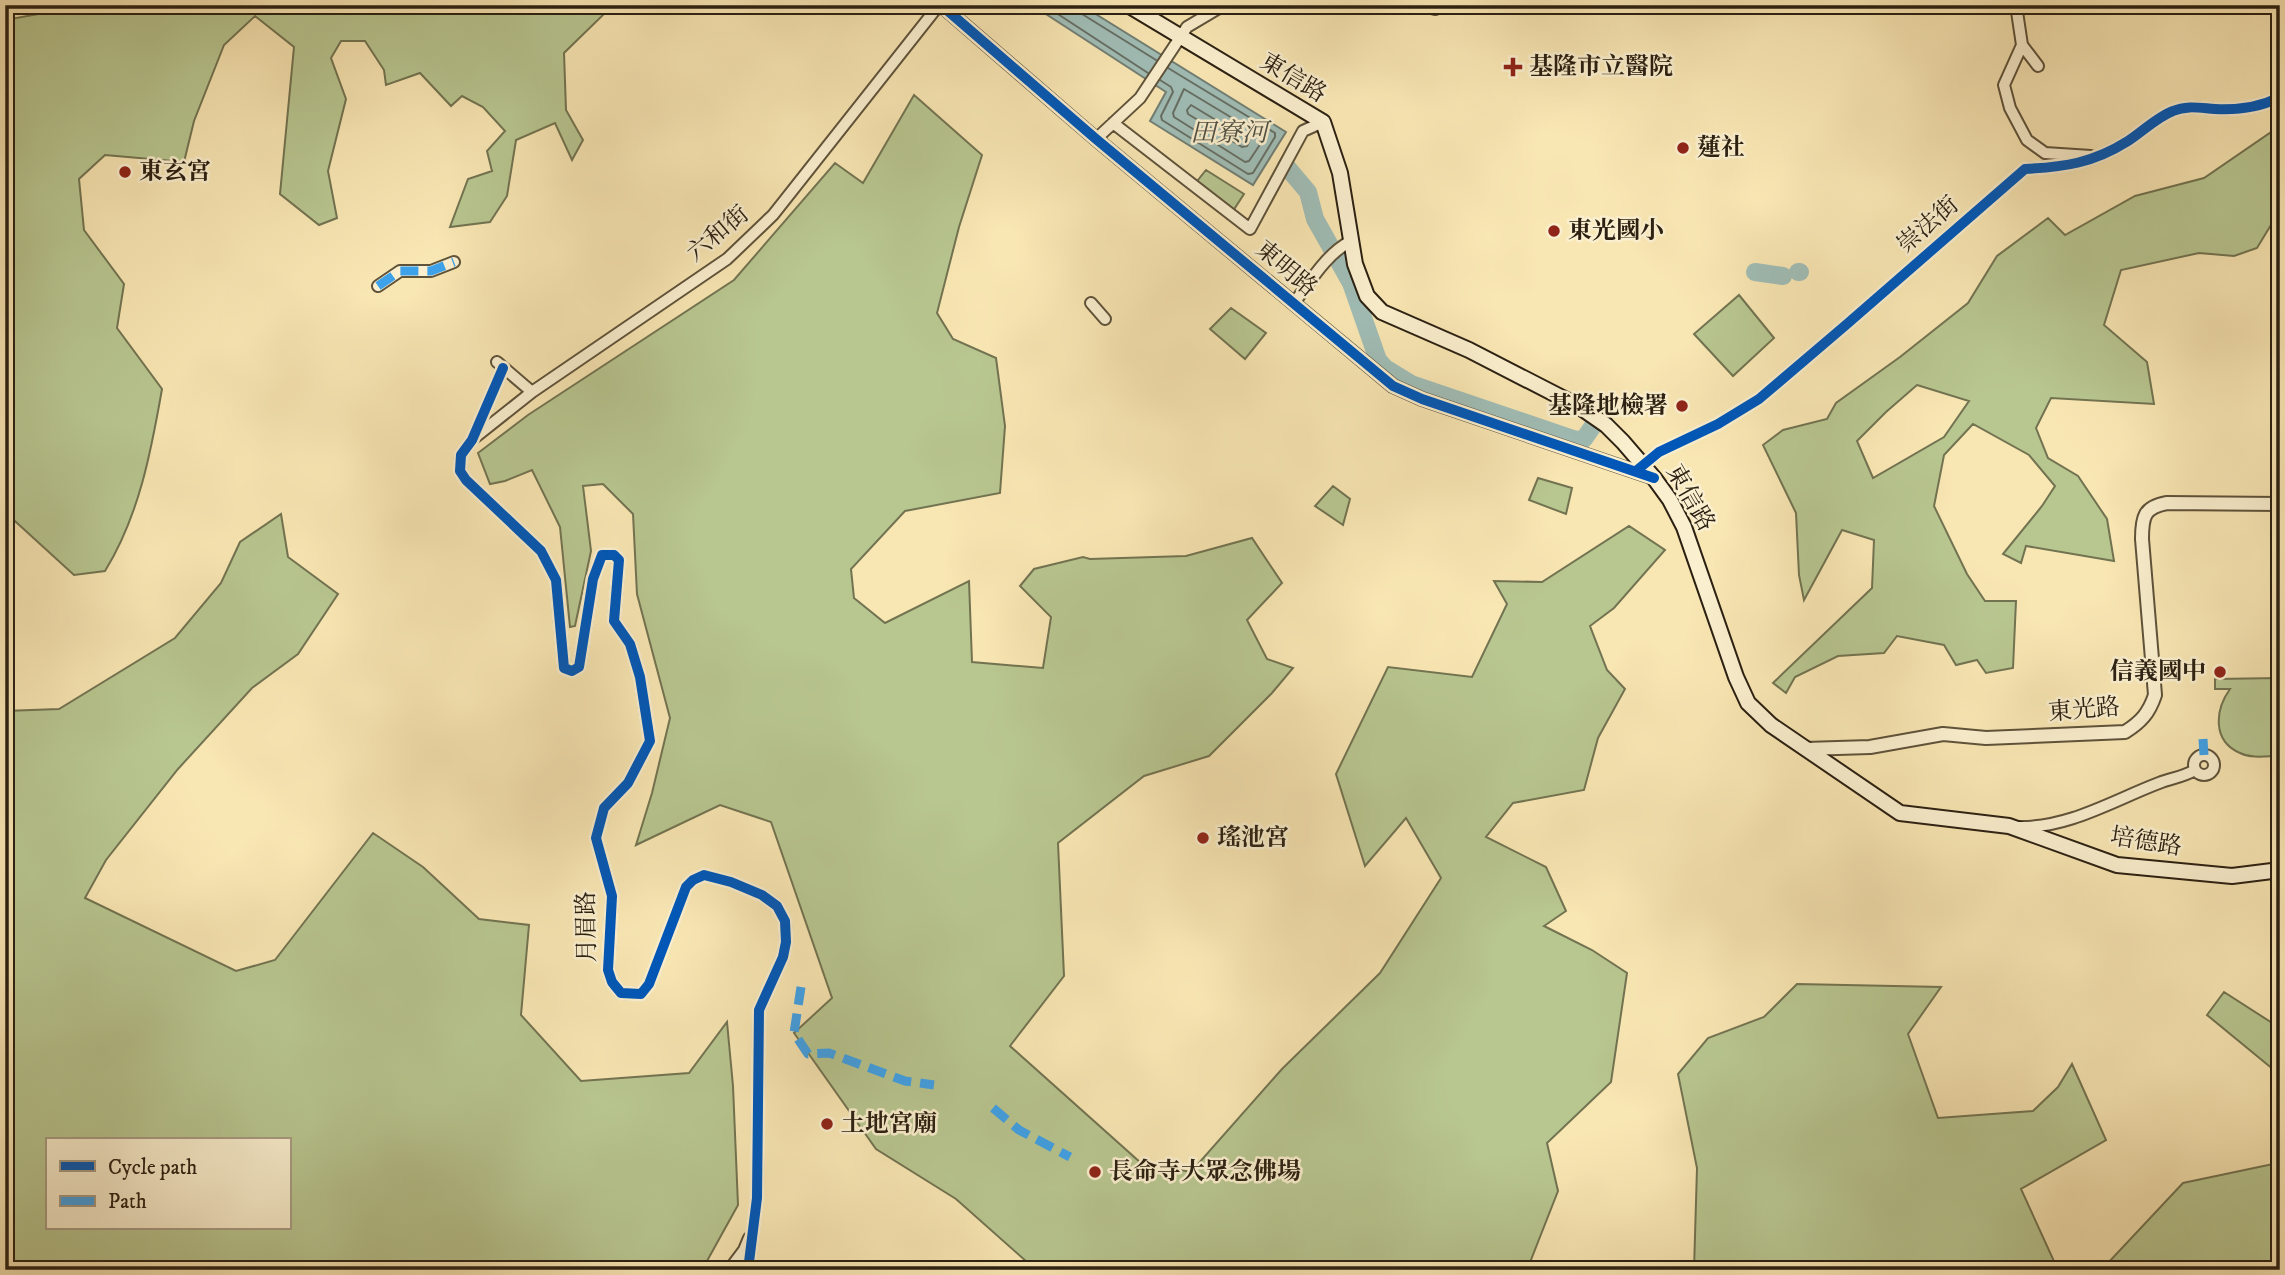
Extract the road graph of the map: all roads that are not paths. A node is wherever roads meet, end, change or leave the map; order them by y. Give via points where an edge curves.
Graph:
1 (940, 5) edge
2 (1128, 5) edge
3 (1224, 5) edge
4 (1420, 5) edge
5 (1447, 5) edge
6 (2015, 5) edge
7 (1179, 37) junction
8 (2022, 45) junction
9 (2039, 66) dead end
10 (2280, 92) edge
11 (1323, 121) junction
12 (1113, 123) junction
13 (1096, 139) junction
14 (2098, 157) junction
15 (1346, 244) junction
16 (454, 262) dead end
17 (378, 286) dead end
18 (1091, 303) dead end
19 (1294, 303) junction
20 (1105, 319) dead end
21 (532, 392) junction
22 (472, 440) junction
23 (1639, 468) junction
24 (2280, 504) edge
25 (1805, 749) junction
26 (2224, 754) dead end
27 (2009, 827) junction
28 (2280, 870) edge
29 (754, 1226) junction
30 (729, 1270) edge
31 (748, 1270) edge

1 - 13 street, 東明路
1 - 21 street, 六和街 via 773,215 727,259
2 - 7 main road, 東信路
3 - 7 street via 1187,27
4 - 5 street via 1435,9
6 - 8 street
7 - 11 main road, 東信路
7 - 12 street via 1132,108
8 - 9 street
8 - 14 street via 2004,85 2027,139 2045,153
10 - 14 street, 崇法街 via 2265,104 2172,111
11 - 12 street via 1303,131 1250,229
11 - 15 main road, 東信路 via 1340,173
12 - 13 street
13 - 19 street, 東明路
14 - 23 street, 崇法街 via 2065,167 2025,169 1759,399 1659,452
15 - 19 street
15 - 23 main road, 東信路 via 1362,287 1382,312 1580,407 1606,425
16 - 17 street via 431,271 400,271
18 - 20 street
19 - 23 street, 東明路 via 1393,386
21 - 22 street, 六和街
21 - 22 street, 月眉路 via 500,365
22 - 29 street, 月眉路 via 461,455 460,471 541,551 556,580 564,668 572,671 579,667 593,579 602,555 619,560 614,621 630,644 640,677 650,741 628,783 604,808 596,838 612,896 608,970 612,982 621,993 641,994 649,984 685,887 704,875 762,895 777,905 785,921 783,957 759,1010
23 - 25 main road, 東信路 via 1654,478 1685,527 1748,704
24 - 25 street, 東光路 via 2167,503 2148,510 2142,538 2155,695 2150,712 2124,732 1986,738 1943,734 1870,747
25 - 27 main road, 東信路 via 1900,813
26 - 27 street, 東信路 via 2212,760 2198,757 2195,770 2184,777 2162,781 2080,816
27 - 28 main road, 培德路 via 2117,865 2232,876
29 - 30 street
29 - 31 street, 月眉路

